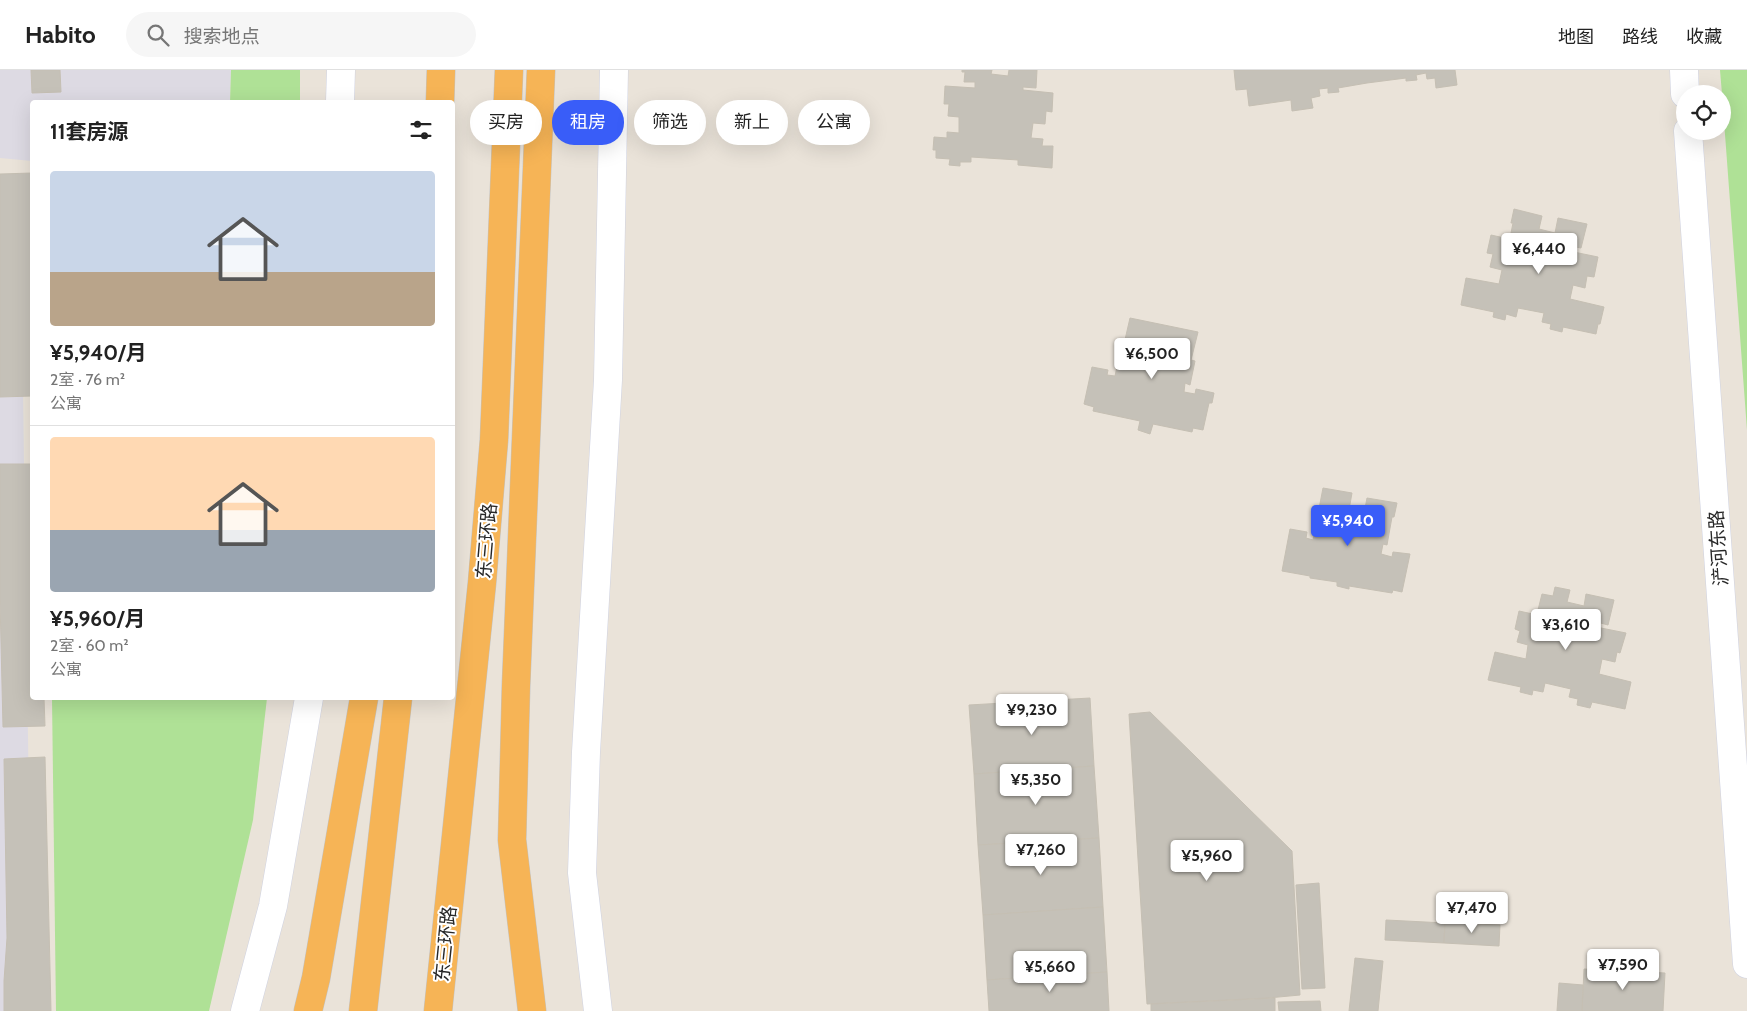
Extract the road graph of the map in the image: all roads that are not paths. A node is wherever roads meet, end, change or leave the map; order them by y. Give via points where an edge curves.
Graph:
1 (341, 70) edge
2 (441, 70) edge
3 (509, 70) edge
4 (541, 70) edge
5 (614, 70) edge
6 (1684, 70) edge
7 (1685, 85) edge
8 (340, 100) edge
9 (440, 100) edge
10 (1689, 140) edge
11 (309, 700) edge
12 (364, 700) edge
13 (398, 700) edge
14 (1747, 964) edge
15 (439, 1007) edge
16 (245, 1011) edge
17 (308, 1011) edge
18 (363, 1011) edge
19 (532, 1011) edge
20 (598, 1011) edge

1 - 8 main road
2 - 9 highway
3 - 15 highway, 东三环路 via 494,440
4 - 19 highway via 512,840
5 - 20 main road via 608,380 582,873
6 - 7 main road
10 - 14 main road, 浐河东路
11 - 16 main road via 273,906
12 - 17 highway
13 - 18 highway

